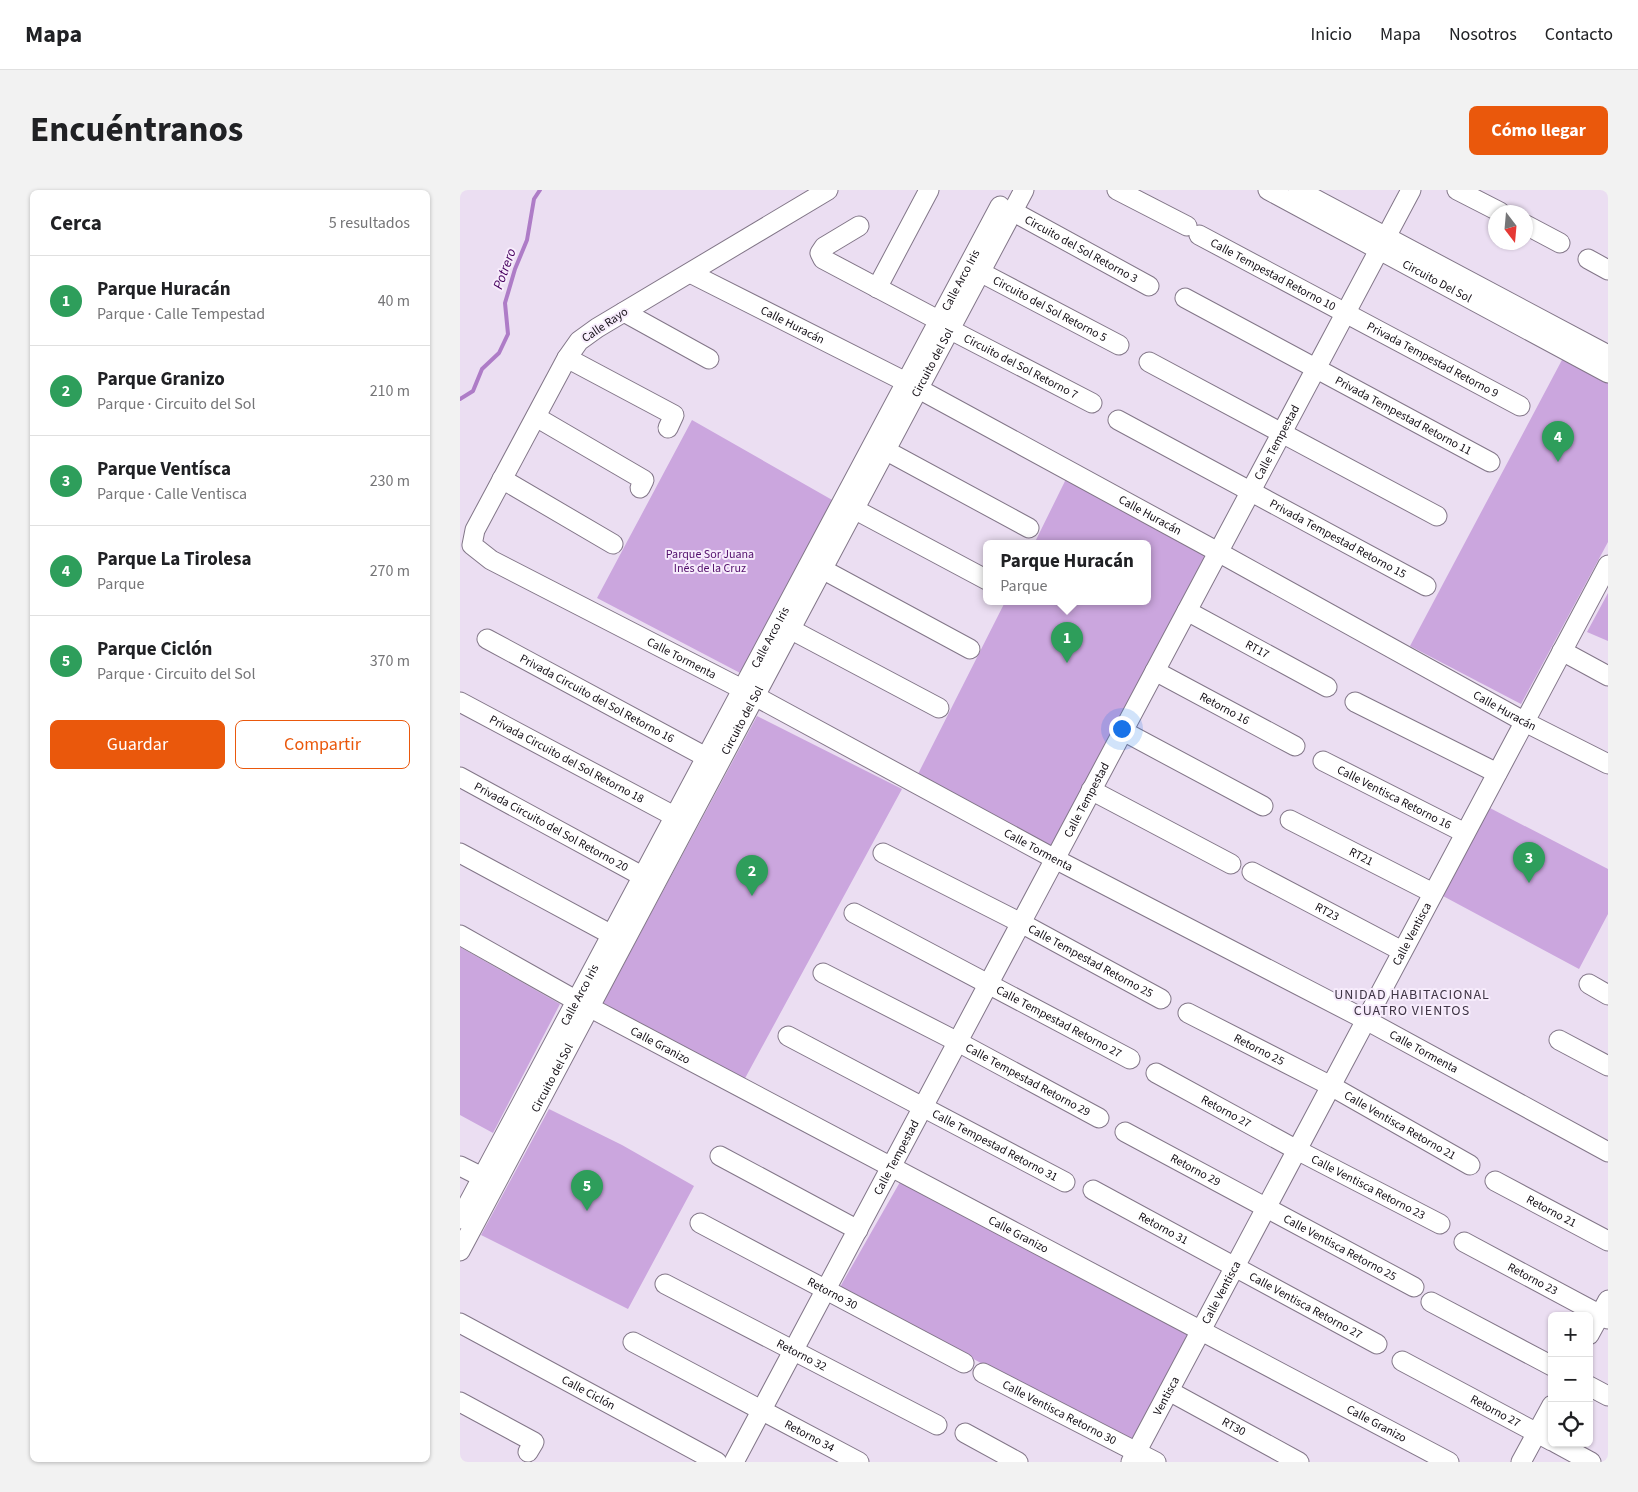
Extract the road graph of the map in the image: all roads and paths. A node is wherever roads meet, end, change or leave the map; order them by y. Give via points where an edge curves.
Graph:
1 (828, 190) edge
2 (929, 190) edge
3 (1009, 190) edge
4 (1024, 190) edge
5 (1117, 190) edge
6 (1268, 190) edge
7 (1298, 190) edge
8 (1411, 190) edge
9 (1456, 190) edge
10 (1488, 206) edge
11 (1012, 211) junction
12 (859, 226) dead end
13 (1533, 230) edge
14 (1383, 243) junction
15 (1560, 243) dead end
16 (1588, 259) dead end
17 (1608, 270) edge
18 (980, 272) junction
19 (690, 273) junction
20 (1149, 286) dead end
21 (877, 288) junction
22 (1185, 298) dead end
23 (624, 312) junction
24 (1346, 313) junction
25 (944, 325) junction
26 (1118, 345) dead end
27 (1608, 354) edge
28 (568, 358) junction
29 (709, 359) dead end
30 (1149, 362) dead end
31 (1316, 369) junction
32 (1608, 373) edge
33 (912, 386) junction
34 (1092, 402) dead end
35 (1520, 406) dead end
36 (536, 417) junction
37 (1118, 420) dead end
38 (668, 428) dead end
39 (1280, 434) junction
40 (885, 450) junction
41 (1490, 462) dead end
42 (502, 479) junction
43 (640, 488) dead end
44 (1251, 491) junction
45 (854, 509) junction
46 (1436, 516) dead end
47 (1029, 528) dead end
48 (612, 544) dead end
49 (472, 545) joint
50 (1218, 552) junction
51 (1608, 564) edge
52 (822, 569) junction
53 (983, 578) edge
54 (1426, 586) dead end
55 (1187, 611) junction
56 (790, 629) junction
57 (487, 639) dead end
58 (970, 649) dead end
59 (1562, 651) junction
60 (1155, 671) junction
61 (1608, 676) edge
62 (1327, 687) dead end
63 (748, 693) junction
64 (460, 702) edge
65 (1355, 702) dead end
66 (939, 708) dead end
67 (1524, 722) junction
68 (1123, 731) junction
69 (1295, 746) dead end
70 (706, 757) junction
71 (1323, 761) dead end
72 (1608, 764) edge
73 (1497, 773) junction
74 (460, 777) edge
75 (1092, 790) junction
76 (1263, 806) dead end
77 (674, 816) junction
78 (1290, 820) dead end
79 (1465, 833) junction
80 (460, 853) edge
81 (883, 853) dead end
82 (1055, 859) junction
83 (1231, 864) dead end
84 (1252, 872) dead end
85 (642, 876) junction
86 (1434, 893) junction
87 (854, 914) dead end
88 (1020, 924) junction
89 (460, 935) edge
90 (612, 935) junction
91 (1402, 952) junction
92 (823, 973) dead end
93 (988, 984) junction
94 (1589, 984) dead end
95 (1608, 994) edge
96 (1161, 999) dead end
97 (583, 1004) junction
98 (1188, 1013) dead end
99 (1366, 1020) junction
100 (788, 1036) dead end
101 (1559, 1040) dead end
102 (958, 1042) junction
103 (1130, 1059) dead end
104 (1608, 1066) edge
105 (1156, 1073) dead end
106 (1331, 1086) junction
107 (923, 1108) junction
108 (527, 1109) junction
109 (1099, 1118) dead end
110 (1125, 1132) dead end
111 (1297, 1150) junction
112 (1608, 1152) edge
113 (720, 1156) dead end
114 (1470, 1165) dead end
115 (460, 1166) edge
116 (890, 1168) junction
117 (482, 1178) junction
118 (1495, 1181) dead end
119 (1065, 1182) dead end
120 (1093, 1190) dead end
121 (1266, 1208) junction
122 (460, 1219) edge
123 (700, 1223) dead end
124 (1440, 1224) dead end
125 (858, 1230) junction
126 (1608, 1241) edge
127 (1464, 1242) dead end
128 (460, 1250) edge
129 (1234, 1268) junction
130 (665, 1284) dead end
131 (1414, 1287) dead end
132 (825, 1290) junction
133 (1431, 1302) dead end
134 (1605, 1311) edge
135 (460, 1323) edge
136 (1593, 1329) edge
137 (1201, 1330) junction
138 (633, 1342) dead end
139 (1376, 1344) dead end
140 (793, 1350) junction
141 (1402, 1360) dead end
142 (964, 1363) dead end
143 (1548, 1364) edge
144 (983, 1373) dead end
145 (1593, 1388) edge
146 (1169, 1391) junction
147 (1608, 1396) edge
148 (460, 1402) edge
149 (761, 1410) junction
150 (1548, 1421) edge
151 (936, 1426) dead end
152 (965, 1434) dead end
153 (1544, 1437) edge
154 (1563, 1447) edge
155 (528, 1452) dead end
156 (1134, 1457) edge
157 (717, 1462) edge
158 (734, 1462) edge
159 (859, 1462) edge
160 (1018, 1462) edge
161 (1156, 1462) edge
162 (1298, 1462) edge
163 (1449, 1462) edge
164 (1521, 1462) edge
165 (1591, 1462) edge

1 - 19 street, Calle Rayo
2 - 21 street
3 - 25 street, Calle Arco Iris
4 - 11 street, Circuito del Sol
5 - 24 street, Calle Tempestad Retorno 10
6 - 14 street, Circuito Del Sol
7 - 14 street, Circuito Del Sol
8 - 14 street, Calle Tempestad
9 - 10 street
11 - 18 street, Circuito del Sol
11 - 20 street, Circuito del Sol Retorno 3
12 - 21 street, Circuito del Sol Retorno 7 via 824,247 820,253 824,259
13 - 15 street
14 - 24 street, Calle Tempestad
14 - 27 street, Circuito Del Sol
14 - 32 street, Circuito Del Sol
16 - 17 street
18 - 25 street, Circuito del Sol
18 - 26 street, Circuito del Sol Retorno 5
19 - 23 street, Calle Rayo
19 - 33 street, Calle Huracán
21 - 25 street, Circuito del Sol Retorno 7
22 - 31 street, Privada Tempestad Retorno 11
23 - 28 street, Calle Rayo via 597,328
23 - 29 street
24 - 31 street, Calle Tempestad
24 - 35 street, Privada Tempestad Retorno 9
25 - 33 street, Calle Arco Iris
25 - 34 street, Circuito del Sol Retorno 7
28 - 36 street, Calle Rayo
28 - 38 street via 674,415
30 - 39 street
31 - 39 street, Calle Tempestad
31 - 41 street, Privada Tempestad Retorno 11
33 - 40 street, Circuito del Sol
33 - 50 street, Calle Huracán
33 - 63 street, Calle Arco Iris
36 - 42 street, Calle Rayo
36 - 43 street via 644,480
37 - 44 street, Privada Tempestad Retorno 15
39 - 44 street, Calle Tempestad
39 - 46 street
40 - 45 street, Circuito del Sol
40 - 47 street
42 - 48 street
42 - 49 street, Calle Rayo via 475,530
44 - 50 street, Calle Tempestad
44 - 54 street, Privada Tempestad Retorno 15
45 - 52 street, Circuito del Sol
45 - 53 street
49 - 63 street, Calle Tormenta via 490,560
50 - 55 street, Calle Tempestad
50 - 67 street, Calle Huracán
51 - 59 street, Calle Ventisca
52 - 56 street, Circuito del Sol
52 - 58 street
55 - 60 street, Calle Tempestad
55 - 62 street, RT17
56 - 63 street, Circuito del Sol
56 - 66 street
57 - 70 street, Privada Circuito del Sol Retorno 16
59 - 61 street
59 - 67 street, Calle Ventisca
60 - 68 street, Calle Tempestad
60 - 69 street, Retorno 16
63 - 70 street, Calle Arco Iris
63 - 82 street, Calle Tormenta
63 - 97 street, Circuito del Sol
64 - 77 street, Privada Circuito del Sol Retorno 18
65 - 73 street
67 - 72 street, Calle Huracán
67 - 73 street, Calle Ventisca
68 - 75 street, Calle Tempestad
68 - 76 street
70 - 77 street, Calle Arco Iris
71 - 79 street, Calle Ventisca Retorno 16
73 - 79 street, Calle Ventisca
74 - 85 street, Privada Circuito del Sol Retorno 20
75 - 82 street, Calle Tempestad
75 - 83 street
77 - 85 street, Calle Arco Iris
78 - 86 street, RT21
79 - 86 street, Calle Ventisca
80 - 90 street
81 - 88 street, Calle Tempestad Retorno 25
82 - 88 street, Calle Tempestad
82 - 99 street, Calle Tormenta
84 - 91 street, RT23
85 - 90 street, Calle Arco Iris
86 - 91 street, Calle Ventisca
87 - 93 street, Calle Tempestad Retorno 27
88 - 93 street, Calle Tempestad
88 - 96 street, Calle Tempestad Retorno 25
89 - 97 street, Calle Granizo
90 - 97 street, Calle Arco Iris
91 - 99 street, Calle Ventisca
92 - 102 street, Calle Tempestad Retorno 29
93 - 102 street, Calle Tempestad
93 - 103 street, Calle Tempestad Retorno 27
94 - 95 street
97 - 108 street, Calle Arco Iris
97 - 116 street, Calle Granizo
98 - 106 street, Retorno 25
99 - 106 street, Calle Ventisca
99 - 112 street, Calle Tormenta
100 - 107 street, Calle Tempestad Retorno 31
101 - 104 street
102 - 107 street, Calle Tempestad
102 - 109 street, Calle Tempestad Retorno 29
105 - 111 street, Retorno 27
106 - 111 street, Calle Ventisca
106 - 114 street, Calle Ventisca Retorno 21
107 - 116 street, Calle Tempestad
107 - 119 street, Calle Tempestad Retorno 31
108 - 117 street, Calle Arco Iris
108 - 128 street, Circuito del Sol
110 - 121 street, Retorno 29
111 - 121 street, Calle Ventisca
111 - 124 street, Calle Ventisca Retorno 23
113 - 125 street
115 - 117 street
116 - 125 street, Calle Tempestad
116 - 137 street, Calle Granizo
117 - 122 street, Calle Arco Iris
118 - 126 street, Retorno 21
120 - 129 street, Retorno 31
121 - 129 street, Calle Ventisca
121 - 131 street, Calle Ventisca Retorno 25
123 - 132 street, Retorno 30
125 - 132 street, Calle Tempestad
127 - 134 street, Retorno 23
129 - 137 street, Calle Ventisca
129 - 139 street, Calle Ventisca Retorno 27
130 - 140 street, Retorno 32
132 - 140 street, Calle Tempestad
132 - 142 street, Retorno 30
133 - 143 street
134 - 136 street
135 - 157 street, Calle Ciclón
137 - 146 street, Ventisca
137 - 163 street, Calle Granizo
138 - 149 street, Retorno 34
140 - 149 street, Calle Tempestad
140 - 151 street, Retorno 32
141 - 153 street, Retorno 27
144 - 156 street, Calle Ventisca Retorno 30
145 - 147 street
146 - 156 street, Ventisca
146 - 162 street, RT30
148 - 155 street via 534,1442
149 - 158 street, Calle Tempestad
149 - 159 street, Retorno 34
150 - 153 street
152 - 160 street
153 - 164 street
154 - 165 street
156 - 161 street, Calle Ventisca Retorno 30

